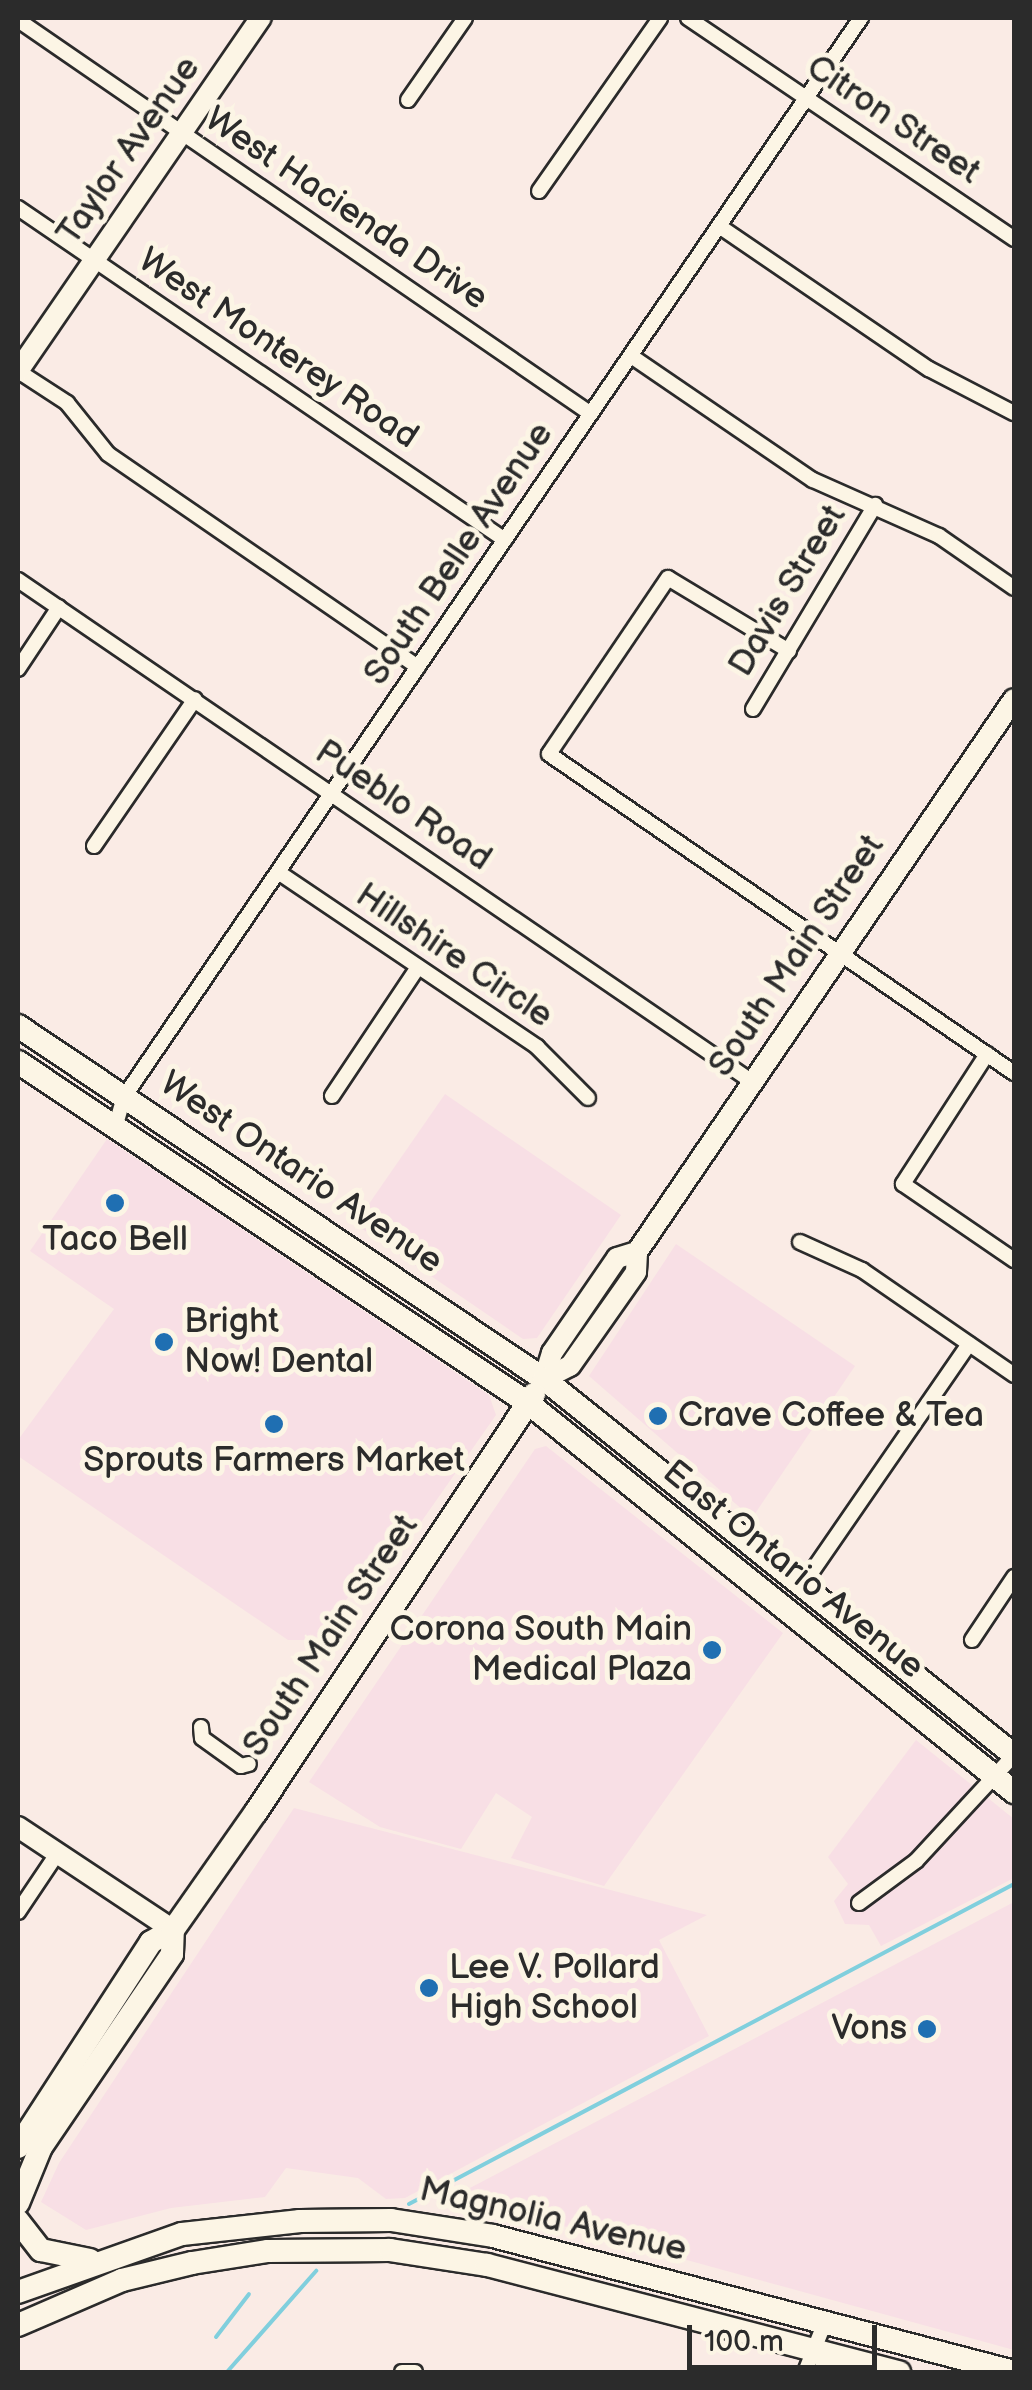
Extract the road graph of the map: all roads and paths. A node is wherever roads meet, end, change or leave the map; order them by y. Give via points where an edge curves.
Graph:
1 (261, 18) edge
2 (465, 18) edge
3 (660, 18) edge
4 (688, 18) edge
5 (862, 18) edge
6 (18, 20) edge
7 (807, 98) junction
8 (408, 100) dead end
9 (180, 132) junction
10 (539, 191) dead end
11 (18, 208) edge
12 (719, 226) junction
13 (1014, 240) edge
14 (94, 259) junction
15 (631, 356) junction
16 (18, 371) edge
17 (591, 414) junction
18 (1014, 414) edge
19 (875, 505) junction
20 (505, 540) junction
21 (18, 580) edge
22 (1014, 588) edge
23 (59, 607) junction
24 (789, 651) junction
25 (418, 667) junction
26 (18, 669) edge
27 (195, 699) junction
28 (1014, 699) edge
29 (753, 709) dead end
30 (332, 794) junction
31 (94, 846) dead end
32 (278, 872) junction
33 (841, 955) junction
34 (418, 967) junction
35 (18, 1026) edge
36 (987, 1054) junction
37 (18, 1062) edge
38 (1014, 1073) edge
39 (754, 1083) junction
40 (332, 1096) dead end
41 (124, 1097) junction
42 (588, 1098) dead end
43 (115, 1128) junction
44 (800, 1242) dead end
45 (1014, 1260) edge
46 (969, 1344) junction
47 (1014, 1375) edge
48 (544, 1379) junction
49 (528, 1403) junction
50 (660, 1508) junction
51 (1014, 1577) edge
52 (802, 1586) junction
53 (972, 1640) dead end
54 (201, 1727) dead end
55 (1014, 1755) edge
56 (249, 1764) dead end
57 (1005, 1785) edge
58 (18, 1827) edge
59 (57, 1854) junction
60 (859, 1903) dead end
61 (18, 1912) edge
62 (172, 1930) junction
63 (18, 2147) edge
64 (18, 2203) edge
65 (18, 2221) edge
66 (98, 2260) junction
67 (18, 2292) edge
68 (825, 2322) junction
69 (18, 2325) edge
70 (822, 2362) edge
71 (402, 2372) edge
72 (415, 2372) edge
73 (805, 2372) edge
74 (899, 2372) edge
75 (1014, 2372) edge

1 - 9 main road, Taylor Avenue
2 - 8 street
3 - 10 street
4 - 7 street, Citron Street
5 - 7 street, South Belle Avenue
6 - 9 street, West Hacienda Drive
7 - 12 street, South Belle Avenue
7 - 13 street, Citron Street
9 - 14 main road, Taylor Avenue
9 - 17 street, West Hacienda Drive
11 - 14 street, West Monterey Road
12 - 15 street, South Belle Avenue
12 - 18 street via 929,370
14 - 16 main road, Taylor Avenue
14 - 20 street, West Monterey Road
15 - 17 street, South Belle Avenue
15 - 19 street via 813,480
16 - 25 street via 67,403 108,454
17 - 20 street, South Belle Avenue
19 - 22 street via 940,536
19 - 24 street, Davis Street via 812,600
20 - 25 street, South Belle Avenue
21 - 23 street, Pueblo Road
23 - 26 street
23 - 27 street, Pueblo Road
24 - 29 street, Davis Street
24 - 33 street via 668,578 549,754
25 - 30 street, South Belle Avenue
27 - 30 street, Pueblo Road
27 - 31 street
28 - 33 main road, South Main Street
30 - 32 street, South Belle Avenue
30 - 39 street, Pueblo Road
32 - 34 street, Hillshire Circle
32 - 41 street, South Belle Avenue
33 - 36 street
33 - 39 main road, South Main Street
34 - 40 street
34 - 42 street, Hillshire Circle via 536,1047
35 - 41 main road, West Ontario Avenue
36 - 38 street
36 - 45 street via 903,1184
37 - 43 main road, West Ontario Avenue
39 - 48 main road, South Main Street via 637,1252 617,1258 552,1353
41 - 43 street, South Belle Avenue
41 - 48 main road, West Ontario Avenue
43 - 49 main road, West Ontario Avenue
44 - 46 street via 862,1270
46 - 47 street
46 - 52 street
48 - 49 main road, South Main Street
48 - 52 main road, East Ontario Avenue
49 - 50 main road, East Ontario Avenue
49 - 62 main road, South Main Street
50 - 52 main road via 707,1531 780,1588 794,1593
50 - 57 main road, East Ontario Avenue
51 - 53 street
52 - 55 main road, East Ontario Avenue
54 - 56 street via 202,1738 241,1766
55 - 57 street
57 - 60 street
58 - 59 main road
59 - 61 street
59 - 62 main road
62 - 63 main road, South Main Street via 151,1942
62 - 64 main road, South Main Street via 172,1954 42,2148
65 - 66 main road via 34,2245 55,2256
66 - 67 main road, Magnolia Avenue
66 - 68 main road, Magnolia Avenue via 226,2226 392,2220 494,2236
68 - 70 street
68 - 75 main road, Magnolia Avenue
69 - 70 main road, Magnolia Avenue via 122,2280 192,2263 268,2251 362,2249 487,2265
70 - 73 street
70 - 74 main road, Magnolia Avenue
71 - 72 street

